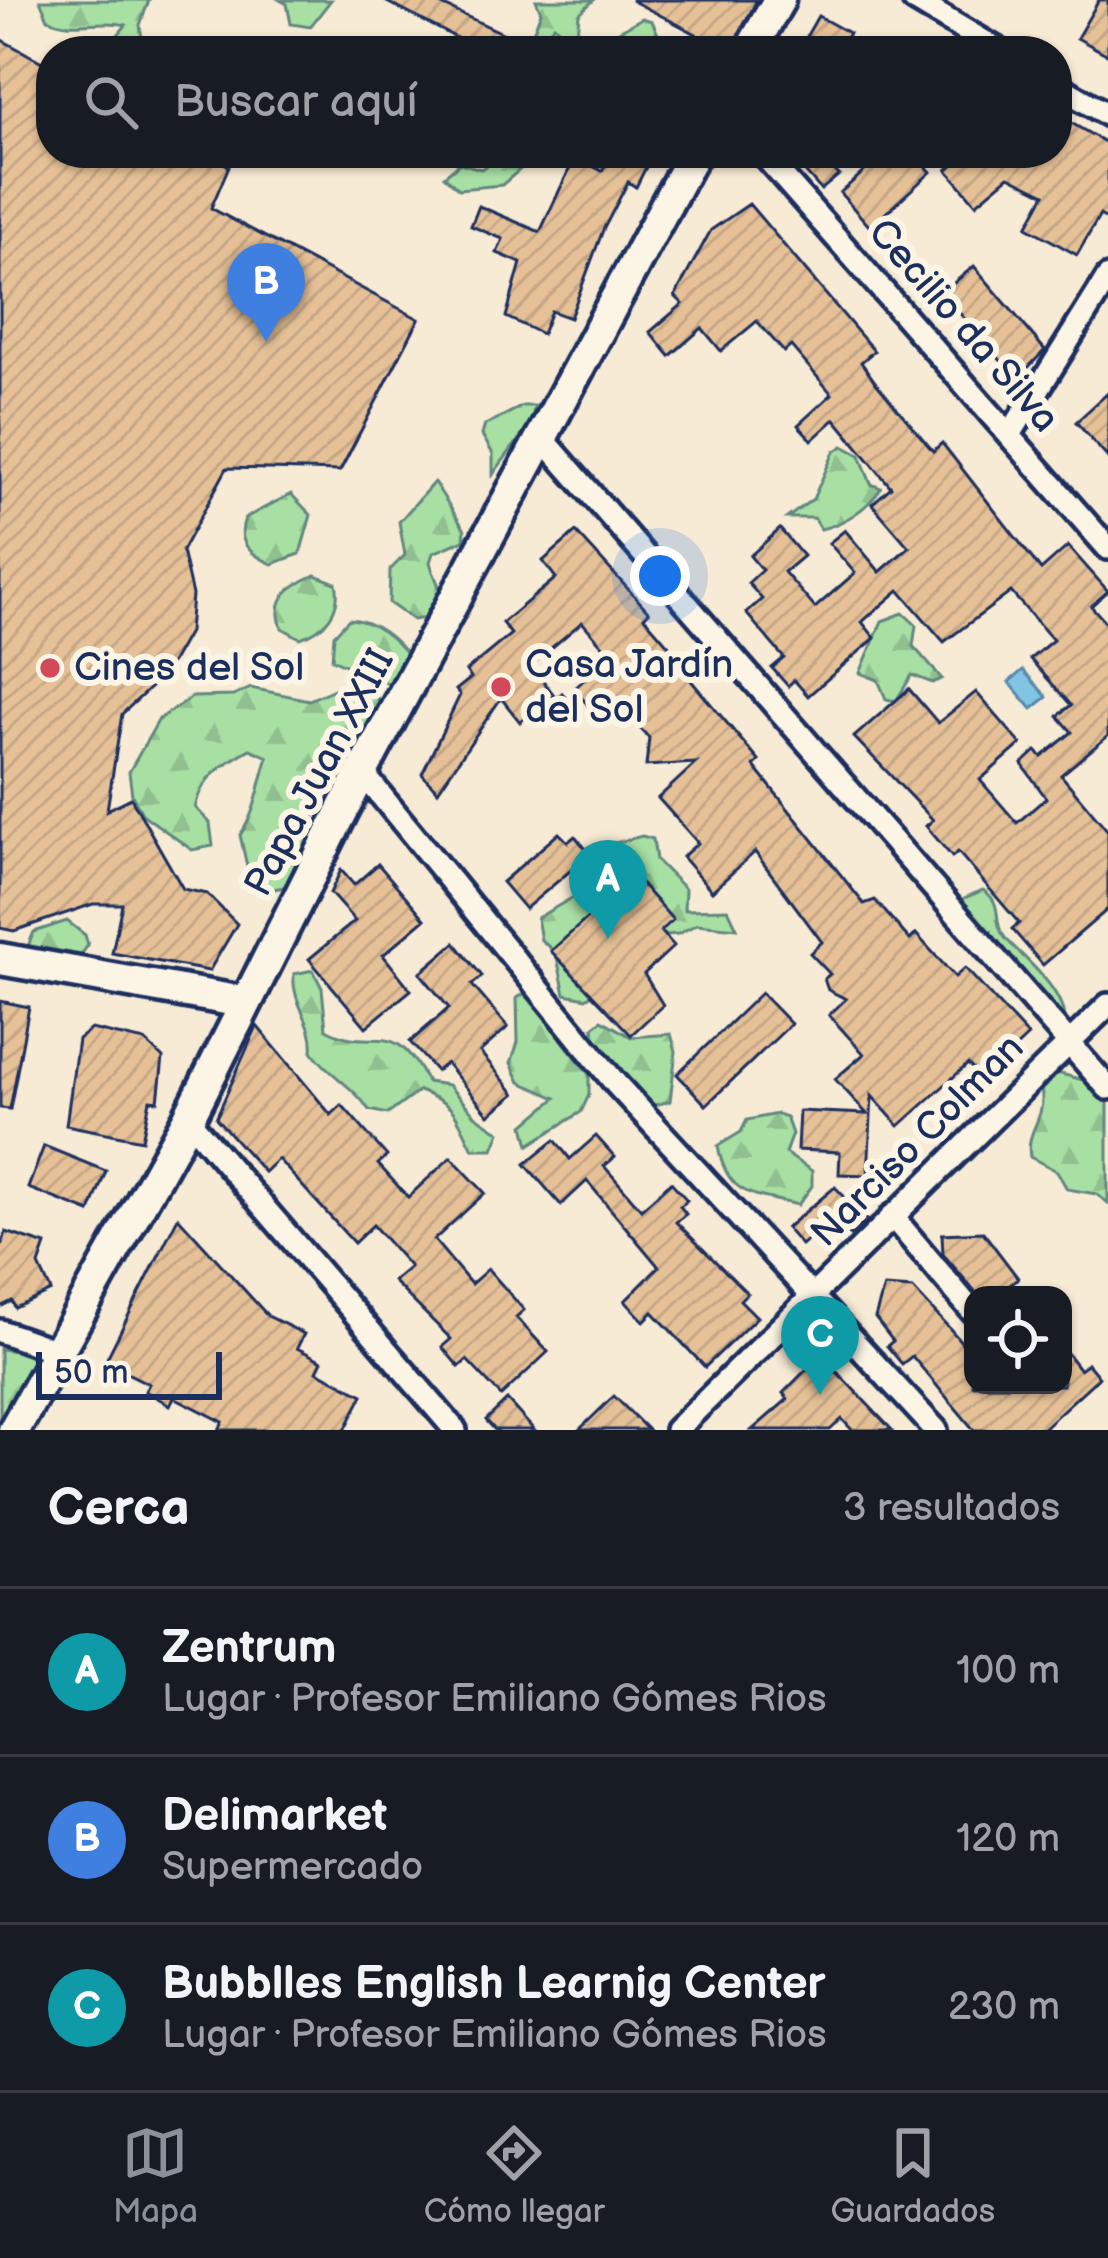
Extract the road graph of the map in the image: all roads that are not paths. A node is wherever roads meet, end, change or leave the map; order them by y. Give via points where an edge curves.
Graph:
1 (779, 0) edge
2 (914, 0) edge
3 (759, 36) edge
4 (975, 36) edge
5 (1072, 94) edge
6 (1108, 115) edge
7 (686, 168) edge
8 (775, 168) edge
9 (1108, 277) edge
10 (1011, 434) junction
11 (544, 440) junction
12 (1108, 548) edge
13 (362, 772) junction
14 (0, 959) edge
15 (243, 1002) junction
16 (1108, 1005) edge
17 (1068, 1043) junction
18 (1108, 1088) edge
19 (188, 1120) junction
20 (892, 1216) junction
21 (814, 1293) junction
22 (964, 1301) edge
23 (0, 1331) edge
24 (59, 1352) junction
25 (14, 1430) edge
26 (455, 1430) edge
27 (676, 1430) edge
28 (936, 1430) edge

1 - 3 street
2 - 4 street
5 - 6 street
7 - 11 street, Papa Juan XXIII
8 - 10 street, Cecilio da Silva
9 - 10 street
10 - 12 street, Cecilio da Silva
11 - 13 street, Papa Juan XXIII
11 - 17 street
13 - 15 street, Papa Juan XXIII
13 - 21 street via 616,1084
14 - 15 street
15 - 19 street, Papa Juan XXIII
16 - 17 street, Narciso Colman
17 - 18 street
17 - 20 street, Narciso Colman
19 - 24 street, Papa Juan XXIII
19 - 26 street
20 - 21 street, Narciso Colman
20 - 22 street
21 - 27 street, Narciso Colman
21 - 28 street
23 - 24 street
24 - 25 street, Papa Juan XXIII

